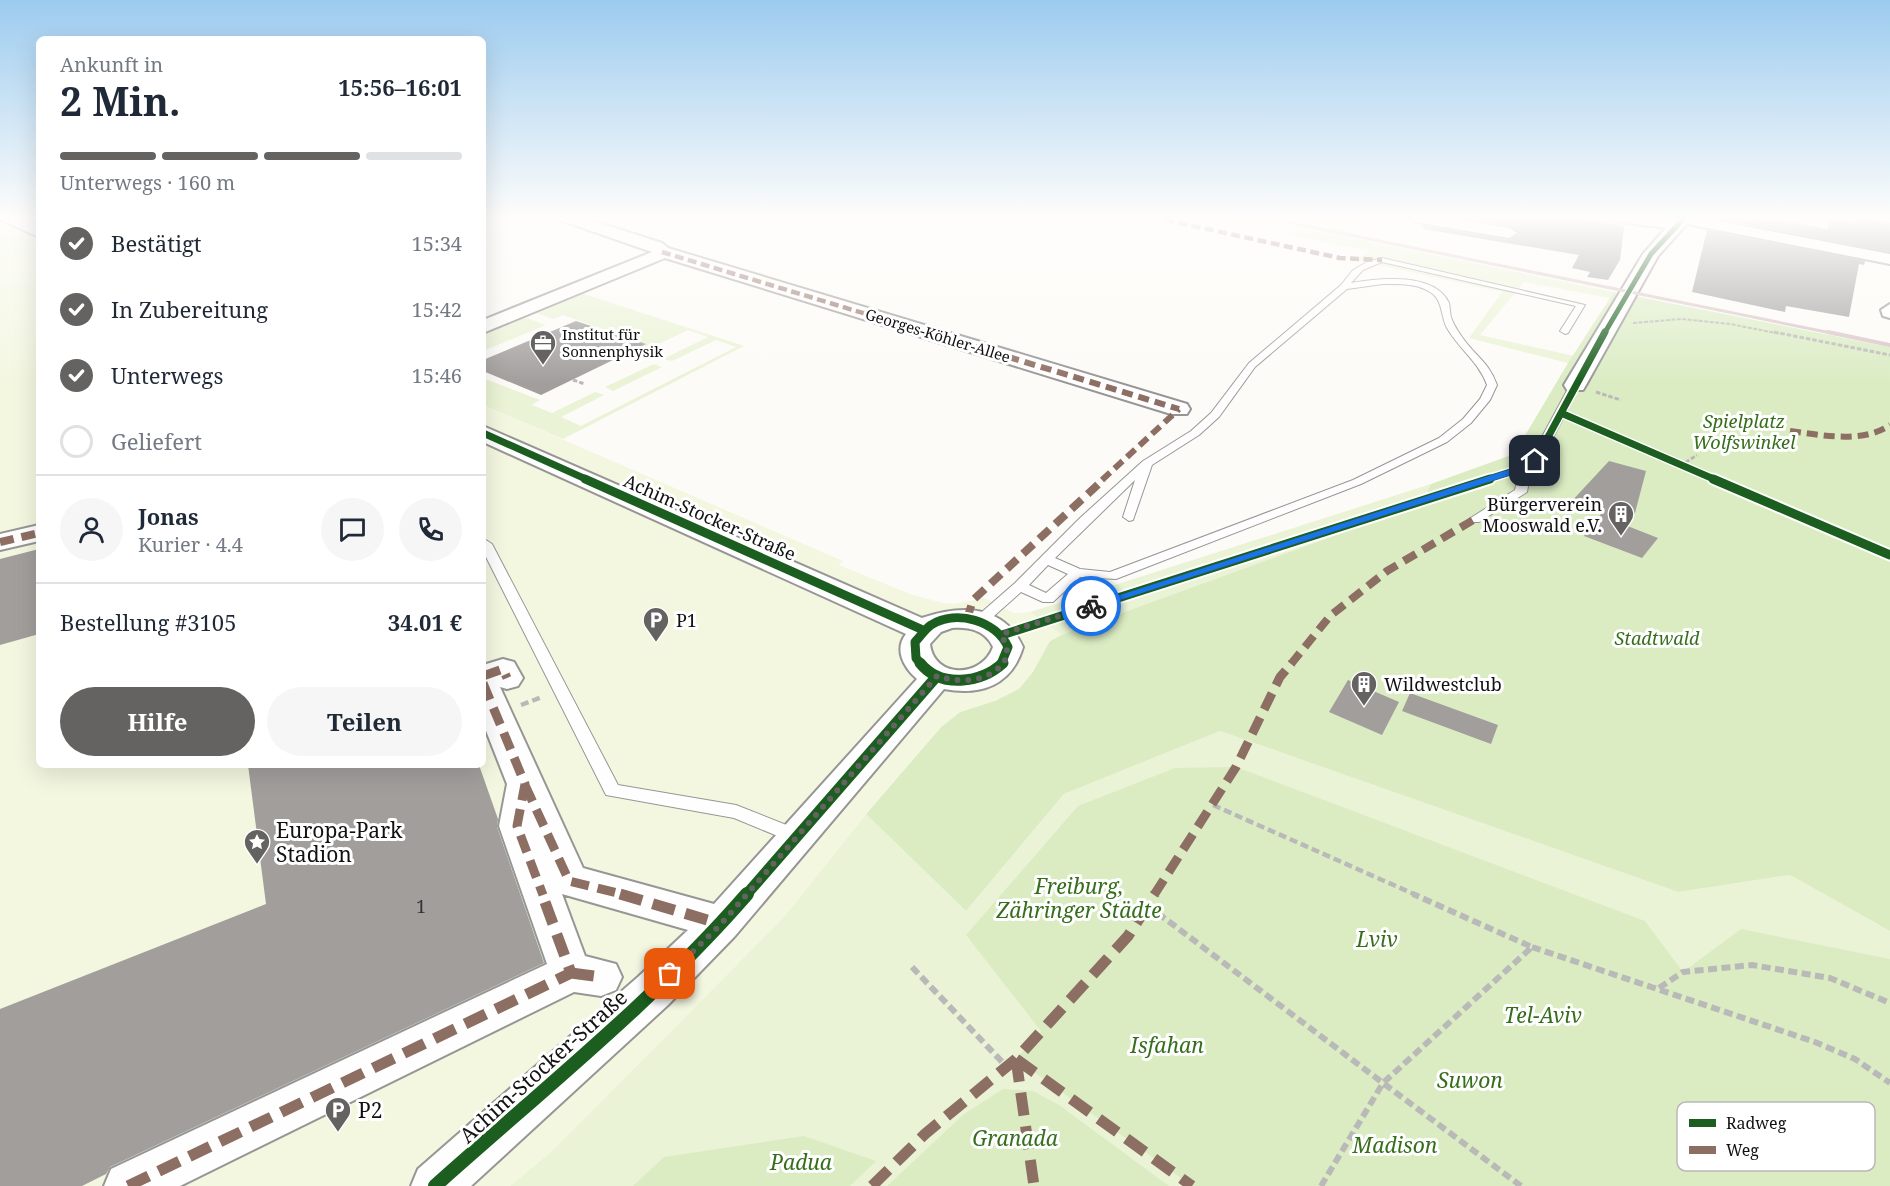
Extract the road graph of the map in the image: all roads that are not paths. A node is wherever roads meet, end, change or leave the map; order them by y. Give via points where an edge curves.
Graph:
1 (618, 272) edge
2 (734, 272) edge
3 (1356, 272) edge
4 (1437, 272) edge
5 (1640, 272) edge
6 (1344, 287) junction
7 (486, 326) edge
8 (1565, 330) dead end
9 (1575, 385) joint
10 (1179, 410) dead end
11 (486, 434) edge
12 (1147, 463) junction
13 (1526, 467) junction
14 (1129, 517) dead end
15 (1474, 519) dead end
16 (36, 534) edge
17 (0, 542) edge
18 (486, 544) dead end
19 (1047, 559) junction
20 (1077, 573) junction
21 (1020, 586) junction
22 (991, 628) junction
23 (923, 630) junction
24 (937, 676) junction
25 (497, 686) edge
26 (525, 784) junction
27 (798, 837) junction
28 (721, 924) junction
29 (128, 1186) edge
30 (435, 1186) edge

1 - 7 street
2 - 10 street, Georges-Köhler-Allee
3 - 6 lane
4 - 8 lane via 1581,305
5 - 9 street
6 - 12 lane via 1252,365 1215,415 1195,433
6 - 20 lane via 1391,280 1435,291 1444,302 1447,319 1459,340 1477,356 1492,385 1467,421 1443,440 1346,487 1112,576
9 - 13 lane via 1535,461
11 - 23 street, Achim-Stocker-Straße
12 - 14 lane
12 - 19 lane
13 - 15 lane via 1521,492
13 - 22 lane
16 - 17 street
18 - 27 lane via 612,790 736,812
19 - 20 lane
19 - 21 lane
20 - 21 lane via 1048,599
21 - 22 lane
22 - 23 street via 949,619
22 - 24 street via 1008,654 994,672 967,680
23 - 24 street via 915,642 914,654 922,667
24 - 27 street, Achim-Stocker-Straße
25 - 26 street
26 - 28 street via 569,881
26 - 29 street via 517,826 586,975
27 - 28 street, Achim-Stocker-Straße
28 - 30 street, Achim-Stocker-Straße via 653,991

